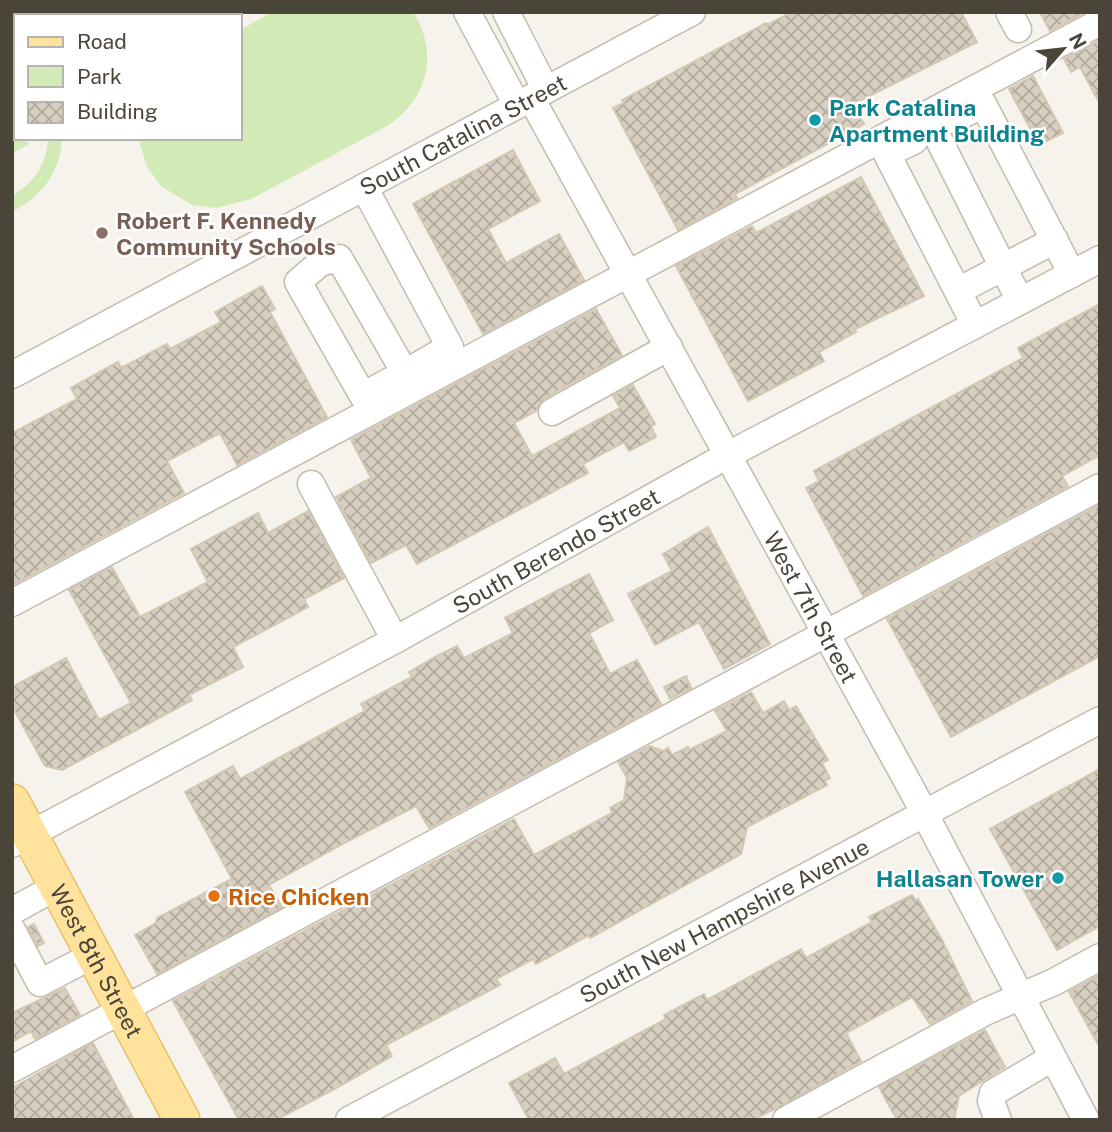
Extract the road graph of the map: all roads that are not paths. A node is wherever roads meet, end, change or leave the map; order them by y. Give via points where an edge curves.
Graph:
1 (467, 12) edge
2 (506, 12) edge
3 (692, 12) edge
4 (1100, 22) edge
5 (531, 98) junction
6 (934, 130) junction
7 (364, 187) junction
8 (298, 223) junction
9 (1055, 240) junction
10 (1100, 259) edge
11 (320, 263) junction
12 (1003, 268) junction
13 (628, 272) junction
14 (1072, 274) junction
15 (958, 291) junction
16 (1020, 301) junction
17 (975, 325) junction
18 (668, 347) junction
19 (405, 373) junction
20 (12, 375) edge
21 (552, 412) dead end
22 (728, 455) junction
23 (311, 484) dead end
24 (1100, 487) edge
25 (12, 603) edge
26 (826, 634) junction
27 (395, 639) junction
28 (1100, 720) edge
29 (12, 802) edge
30 (924, 815) junction
31 (21, 840) edge
32 (56, 887) junction
33 (12, 911) edge
34 (12, 930) edge
35 (93, 955) junction
36 (1100, 957) edge
37 (1020, 997) junction
38 (122, 1010) junction
39 (1052, 1058) junction
40 (12, 1069) edge
41 (182, 1120) edge
42 (349, 1120) edge
43 (786, 1120) edge
44 (998, 1120) edge
45 (1086, 1120) edge

1 - 5 street
2 - 5 street
3 - 5 street, South Catalina Street
4 - 13 street
5 - 7 street, South Catalina Street
5 - 13 street, West 7th Street
6 - 9 street via 984,104
6 - 12 street
6 - 15 street via 887,154
7 - 8 street, South Catalina Street
7 - 19 street via 450,347
8 - 11 street
8 - 20 street, South Catalina Street
9 - 12 street
9 - 14 street
10 - 14 street, South Berendo Street
11 - 19 street via 339,258
11 - 19 street via 298,282 363,396
12 - 15 street
12 - 16 street
13 - 18 street, West 7th Street
13 - 25 street
14 - 16 street, South Berendo Street
15 - 17 street
16 - 17 street, South Berendo Street
17 - 22 street, South Berendo Street
18 - 21 street
18 - 22 street, West 7th Street
22 - 26 street, West 7th Street
22 - 27 street, South Berendo Street
23 - 27 street
24 - 26 street
26 - 30 street, West 7th Street
26 - 38 street
27 - 31 street, South Berendo Street
28 - 30 street, South New Hampshire Avenue
29 - 31 main road, West 8th Street
30 - 37 street, West 7th Street
30 - 42 street, South New Hampshire Avenue
31 - 32 main road, West 8th Street
32 - 33 street
32 - 35 main road, West 8th Street
34 - 35 street via 40,983
35 - 38 main road, West 8th Street
36 - 37 street
37 - 39 street, West 7th Street
37 - 43 street
38 - 40 street
38 - 41 main road, West 8th Street
39 - 44 street via 993,1093
39 - 45 street, West 7th Street

